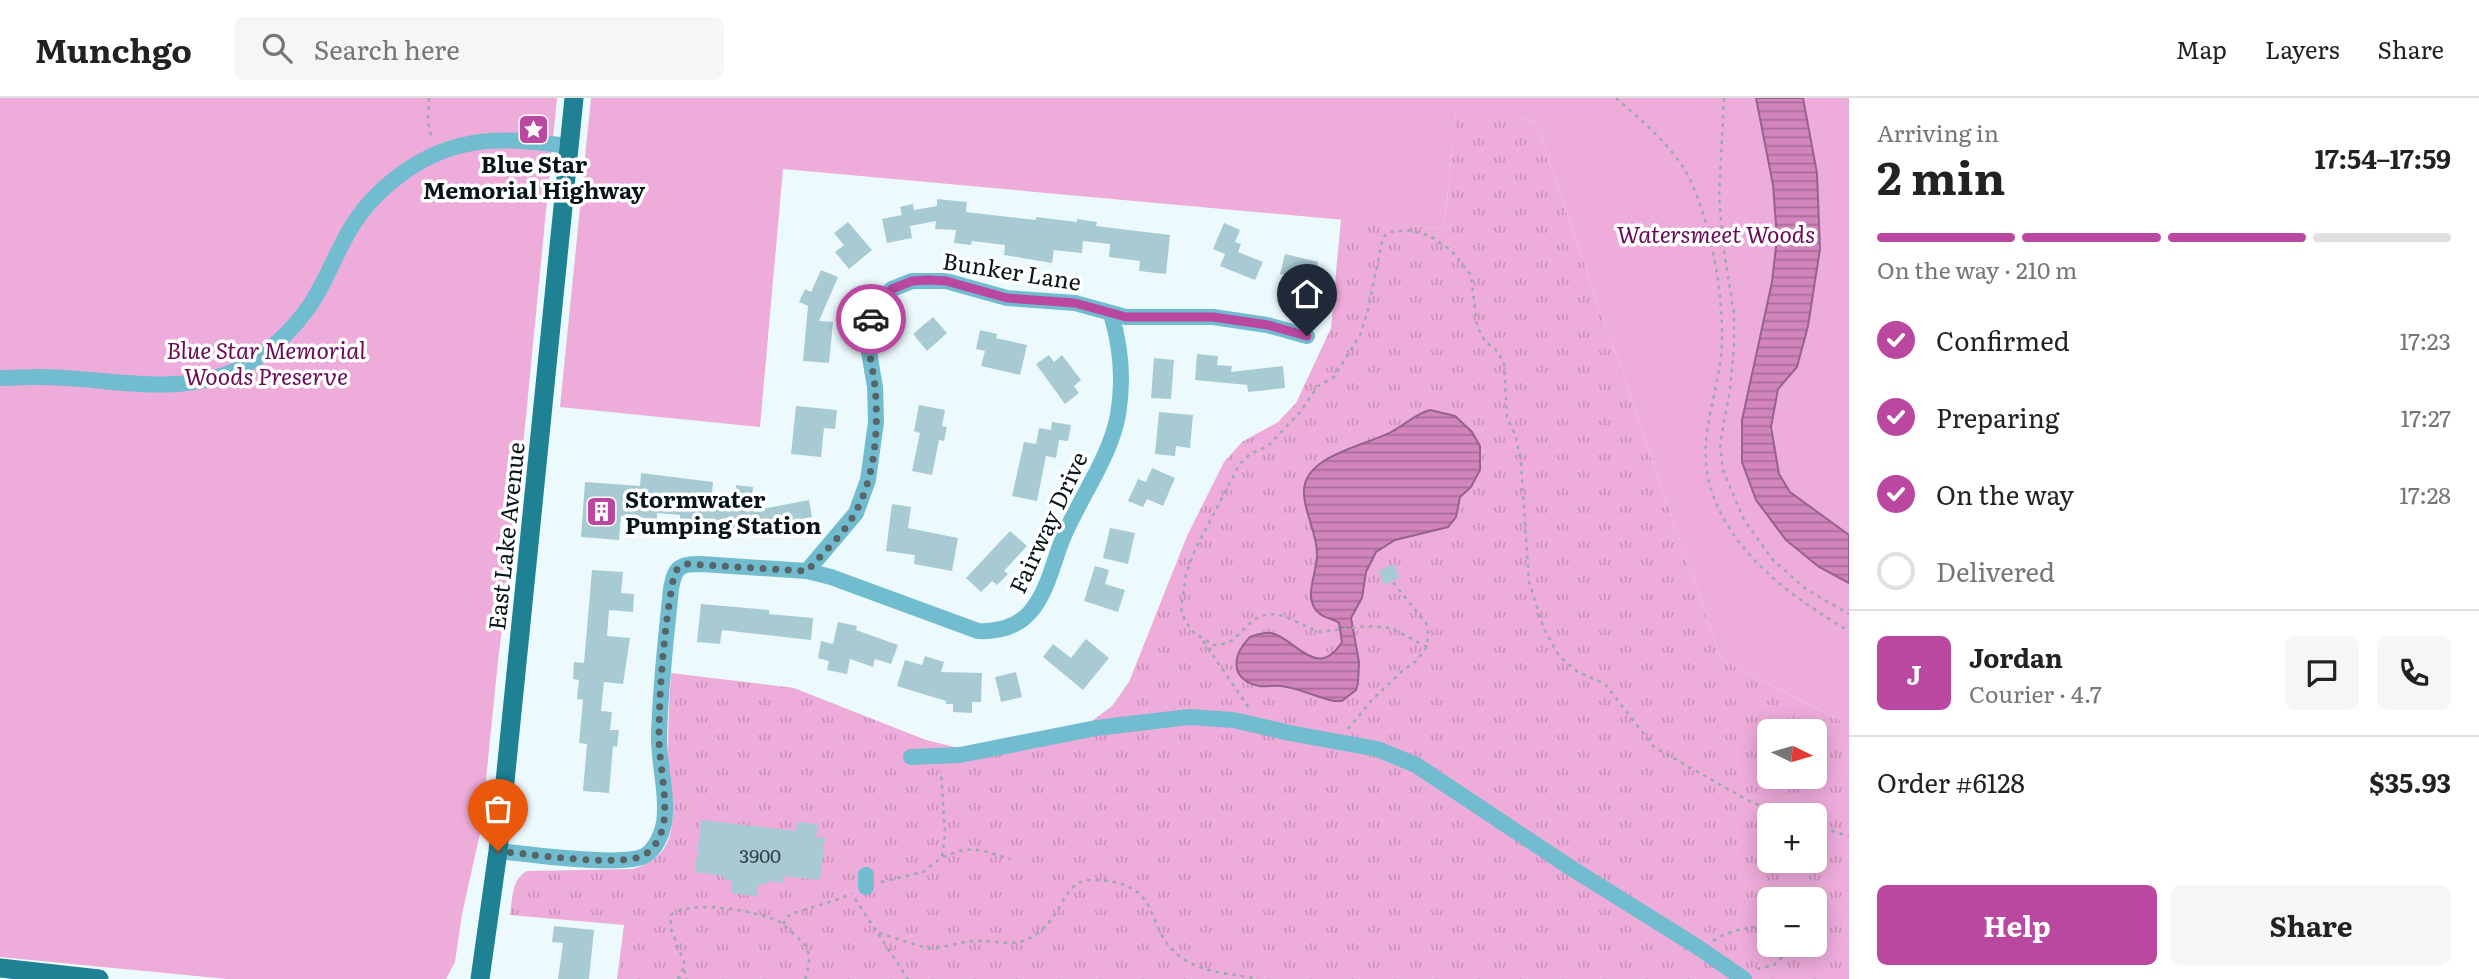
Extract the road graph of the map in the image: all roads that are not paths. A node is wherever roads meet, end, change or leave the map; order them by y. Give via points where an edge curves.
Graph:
1 (574, 98) edge
2 (569, 146) junction
3 (1111, 314) junction
4 (1307, 336) dead end
5 (0, 378) edge
6 (807, 571) junction
7 (911, 757) dead end
8 (498, 851) junction
9 (1, 972) edge
10 (52, 976) edge
11 (1741, 977) edge
12 (99, 979) edge
13 (480, 979) edge

1 - 2 main road, East Lake Avenue
2 - 5 street via 521,141 468,144 419,164 364,208 306,312 284,336 257,359 226,374 169,384
2 - 8 main road, East Lake Avenue
3 - 4 street, Bunker Lane via 1213,317
3 - 6 street, Bunker Lane via 1075,303 1007,298 946,281 912,281 892,289 880,300 868,328 876,422 868,480 856,513
3 - 6 street, Fairway Drive via 1121,365 1117,418 1110,443 1030,613 1007,628 978,631
6 - 8 street, Fairway Drive via 687,564 674,575 660,702 664,821 646,855 622,861
7 - 11 street via 939,757 1175,717 1212,717 1377,749 1416,765
8 - 13 main road, East Lake Avenue
9 - 10 main road
10 - 12 main road

